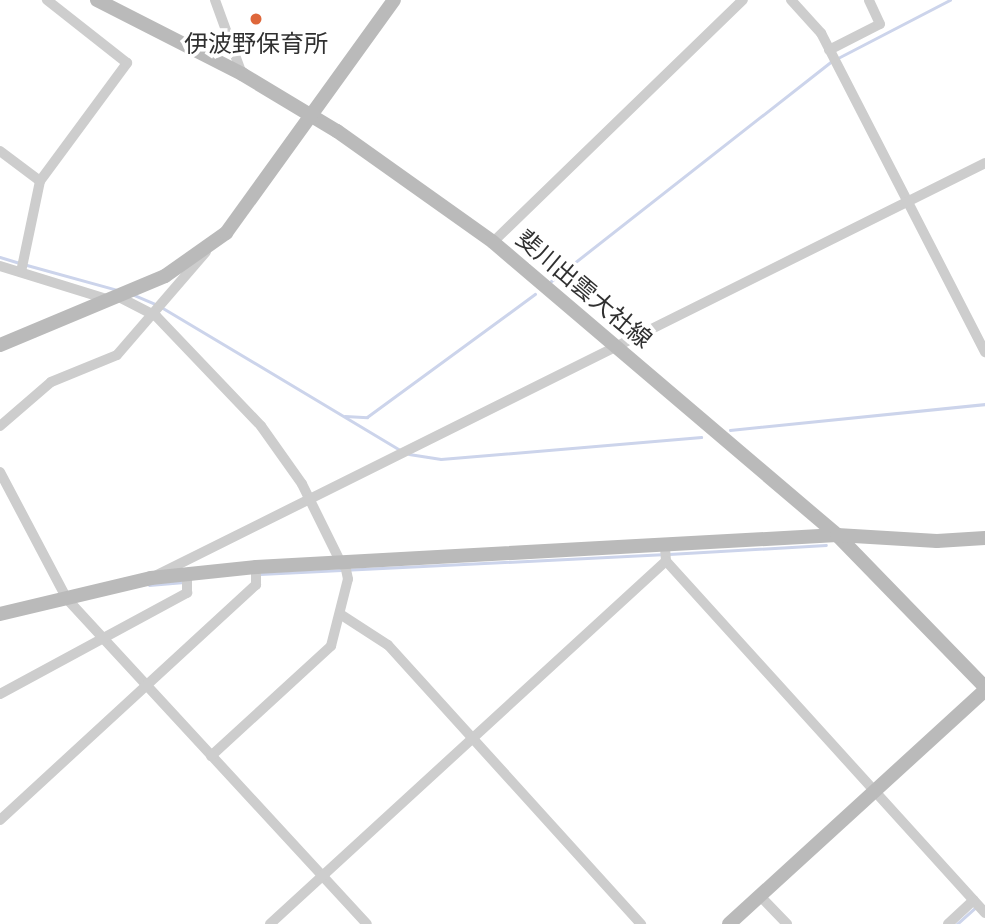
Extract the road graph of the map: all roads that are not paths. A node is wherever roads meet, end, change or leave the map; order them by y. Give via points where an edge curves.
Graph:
1 (47, 0) edge
2 (97, 0) edge
3 (215, 0) edge
4 (394, 0) edge
5 (743, 0) edge
6 (791, 0) edge
7 (869, 0) edge
8 (829, 50) junction
9 (242, 74) junction
10 (309, 114) junction
11 (0, 151) edge
12 (985, 163) edge
13 (40, 181) junction
14 (908, 202) junction
15 (494, 242) junction
16 (212, 243) junction
17 (0, 267) edge
18 (21, 272) junction
19 (114, 299) junction
20 (156, 316) junction
21 (0, 345) edge
22 (617, 347) junction
23 (985, 352) edge
24 (0, 426) edge
25 (0, 472) edge
26 (312, 501) junction
27 (837, 535) junction
28 (985, 538) edge
29 (665, 554) junction
30 (343, 565) junction
31 (256, 567) junction
32 (187, 576) junction
33 (151, 578) junction
34 (67, 599) junction
35 (0, 614) edge
36 (340, 614) junction
37 (106, 638) junction
38 (148, 685) junction
39 (984, 685) edge
40 (0, 694) edge
41 (471, 740) junction
42 (211, 757) junction
43 (876, 789) junction
44 (0, 820) edge
45 (323, 876) junction
46 (760, 895) junction
47 (974, 900) junction
48 (985, 911) edge
49 (270, 924) edge
50 (367, 924) edge
51 (641, 924) edge
52 (729, 924) edge
53 (787, 924) edge
54 (948, 924) edge

1 - 13 street via 127,63
2 - 9 street, 斐川出雲大社線
3 - 9 street
4 - 10 street
5 - 15 street
6 - 8 street
7 - 8 street via 880,24
8 - 14 street
9 - 10 street, 斐川出雲大社線
10 - 15 street, 斐川出雲大社線
10 - 16 street via 253,201
11 - 13 street
12 - 14 street
13 - 18 street
14 - 22 street
14 - 23 street
15 - 22 street, 斐川出雲大社線
16 - 19 street via 165,276
16 - 20 street
17 - 18 street
18 - 19 street
19 - 20 street
19 - 21 street
20 - 24 street via 117,355 51,382
20 - 26 street via 261,426
22 - 26 street
22 - 27 street, 斐川出雲大社線
25 - 34 street
26 - 30 street
26 - 33 street
27 - 28 street
27 - 29 street
27 - 39 street, 斐川出雲大社線
29 - 30 street
29 - 41 street
29 - 43 street
30 - 31 street
30 - 36 street via 348,579
31 - 32 street
31 - 38 street via 256,585
32 - 33 street
32 - 37 street via 187,593
33 - 34 street
34 - 35 street
34 - 37 street
36 - 41 street via 388,645
36 - 42 street via 331,646
37 - 38 street
37 - 40 street
38 - 42 street
38 - 44 street
39 - 43 street
41 - 45 street
41 - 51 street
42 - 45 street
43 - 46 street
43 - 47 street
45 - 49 street
45 - 50 street
46 - 52 street
46 - 53 street
47 - 48 street
47 - 54 street

